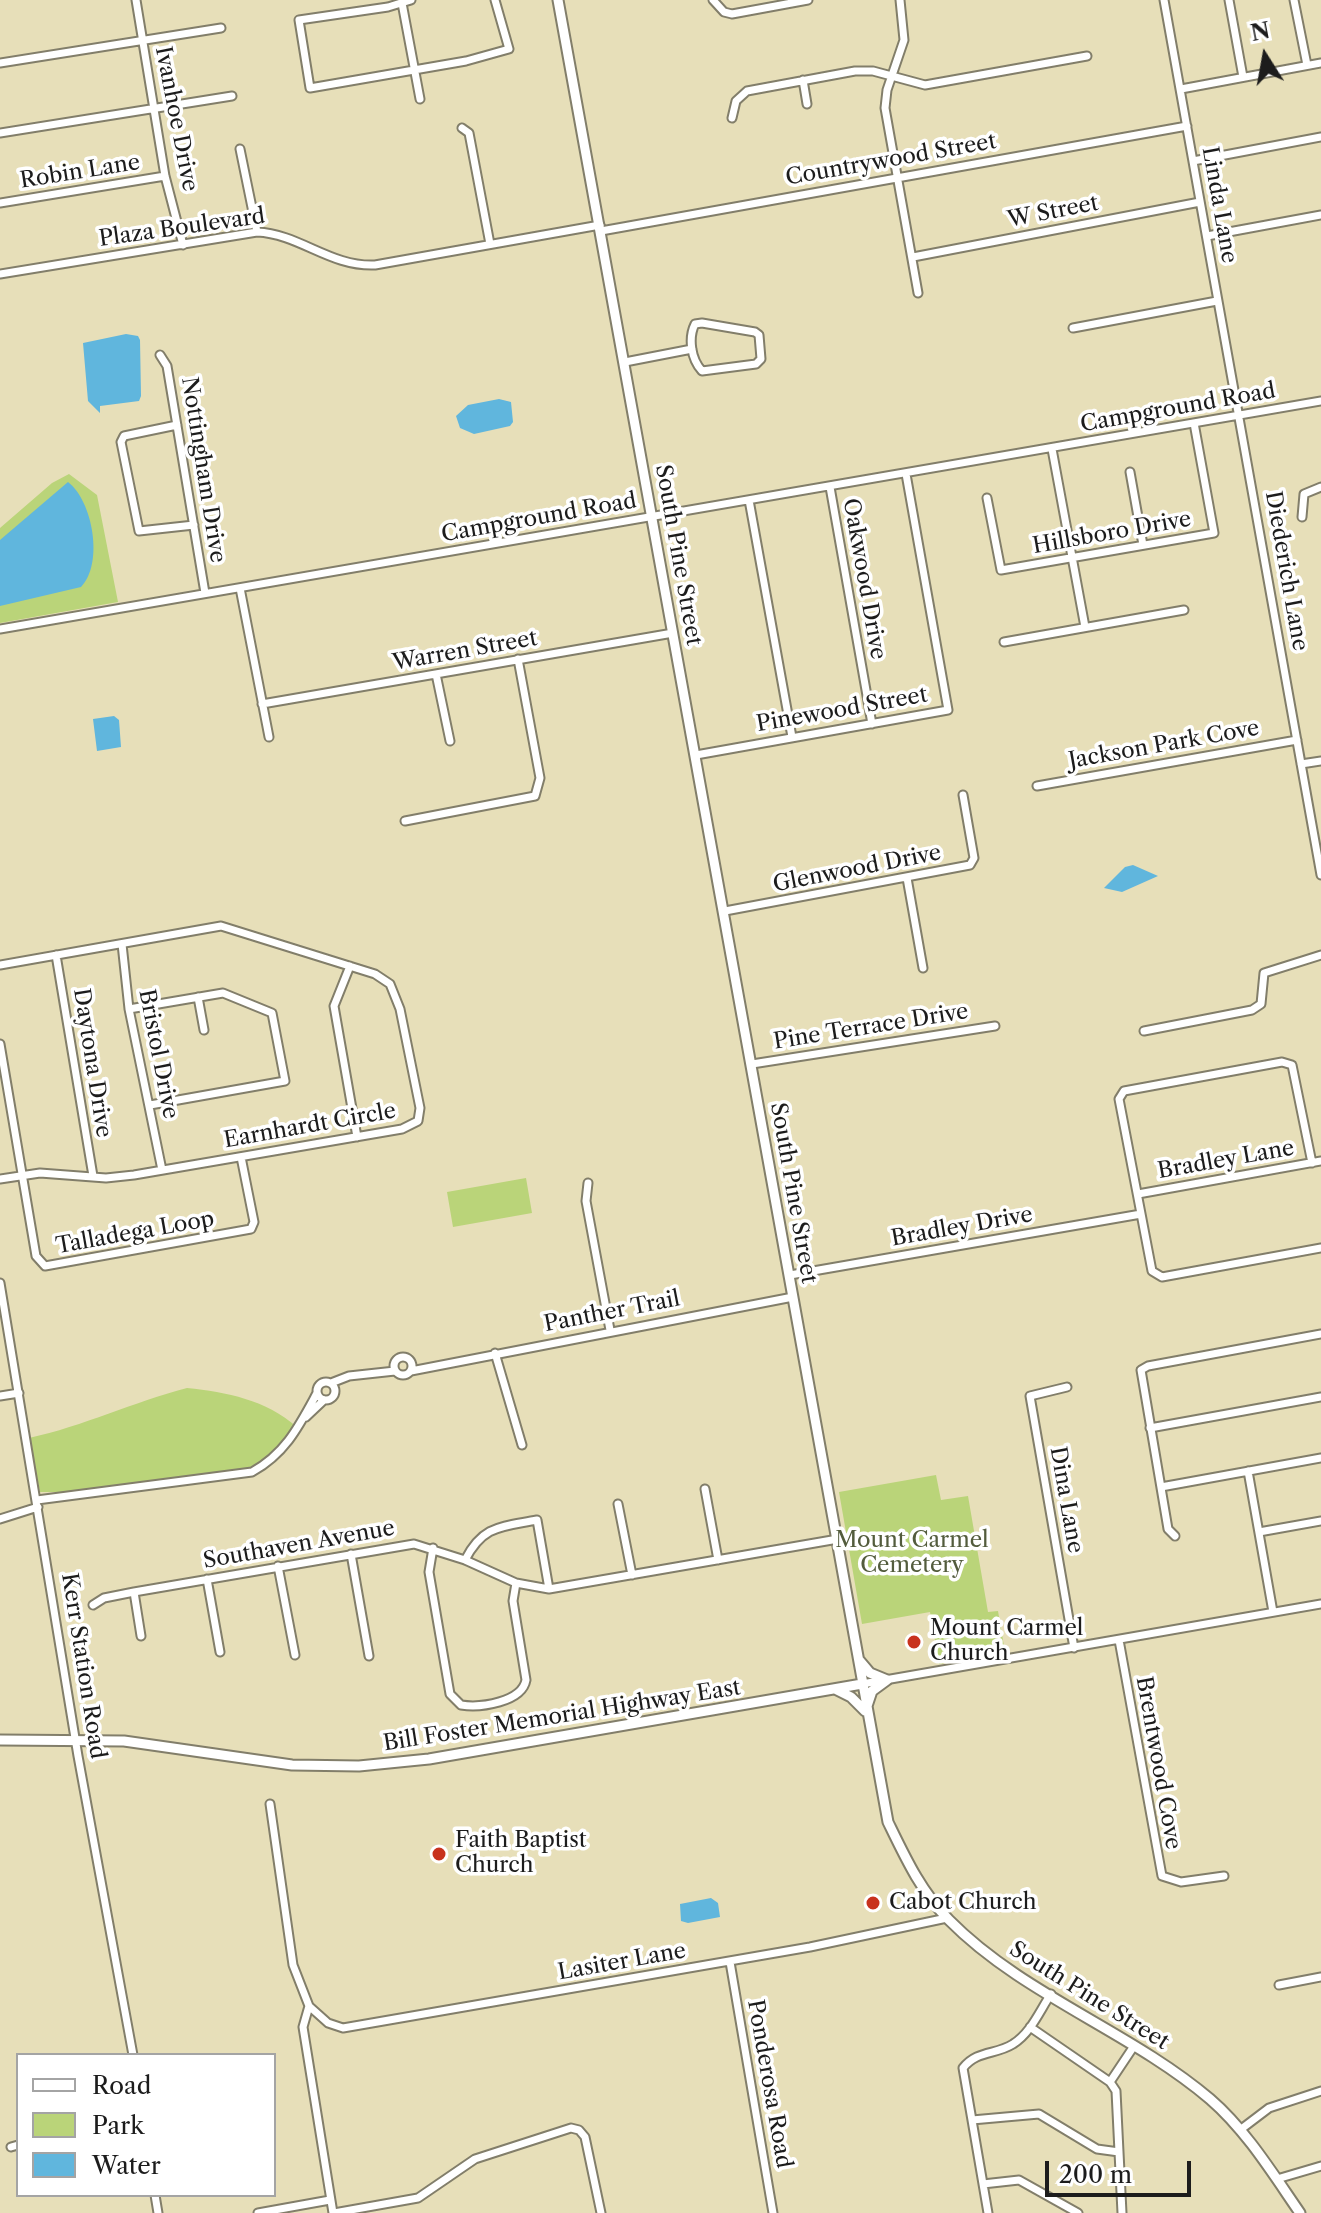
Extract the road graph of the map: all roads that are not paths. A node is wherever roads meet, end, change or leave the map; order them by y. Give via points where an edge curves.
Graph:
1 (136, 0) edge
2 (411, 0) edge
3 (495, 0) edge
4 (558, 0) edge
5 (713, 0) edge
6 (808, 0) edge
7 (900, 0) edge
8 (1164, 0) edge
9 (1229, 0) edge
10 (1294, 0) edge
11 (402, 3) junction
12 (221, 28) dead end
13 (142, 40) junction
14 (1087, 56) dead end
15 (0, 63) edge
16 (1321, 63) edge
17 (1307, 65) junction
18 (415, 70) junction
19 (891, 76) junction
20 (1243, 77) junction
21 (803, 80) junction
22 (1181, 89) junction
23 (232, 96) dead end
24 (420, 99) dead end
25 (807, 104) dead end
26 (154, 109) junction
27 (732, 118) dead end
28 (1187, 126) junction
29 (462, 128) dead end
30 (0, 133) edge
31 (1321, 137) edge
32 (240, 149) dead end
33 (1193, 161) junction
34 (165, 176) junction
35 (898, 177) junction
36 (1200, 202) junction
37 (0, 203) edge
38 (1321, 215) edge
39 (600, 228) junction
40 (257, 232) junction
41 (1207, 236) junction
42 (490, 244) junction
43 (183, 245) junction
44 (913, 257) junction
45 (0, 274) edge
46 (918, 293) dead end
47 (1217, 301) junction
48 (1073, 328) dead end
49 (692, 349) junction
50 (160, 355) dead end
51 (625, 362) junction
52 (1321, 401) edge
53 (1239, 415) junction
54 (1194, 423) junction
55 (177, 425) junction
56 (1052, 449) junction
57 (1130, 472) dead end
58 (906, 474) junction
59 (830, 487) junction
60 (1321, 487) edge
61 (987, 498) dead end
62 (749, 500) junction
63 (653, 517) junction
64 (1302, 517) dead end
65 (194, 525) junction
66 (1143, 545) junction
67 (1072, 558) junction
68 (240, 588) junction
69 (205, 593) junction
70 (1184, 610) dead end
71 (1085, 627) junction
72 (0, 629) edge
73 (673, 633) junction
74 (1004, 642) dead end
75 (518, 659) junction
76 (436, 674) junction
77 (262, 704) junction
78 (872, 724) junction
79 (269, 737) dead end
80 (792, 737) junction
81 (1297, 740) junction
82 (450, 741) dead end
83 (696, 755) junction
84 (1321, 761) edge
85 (1301, 764) junction
86 (1037, 786) dead end
87 (963, 795) dead end
88 (405, 821) dead end
89 (1317, 830) edge
90 (1321, 875) edge
91 (907, 878) junction
92 (725, 911) junction
93 (122, 944) junction
94 (56, 955) junction
95 (1321, 955) edge
96 (0, 965) edge
97 (350, 966) junction
98 (923, 968) dead end
99 (198, 997) junction
100 (129, 1009) junction
101 (995, 1026) dead end
102 (204, 1030) dead end
103 (1144, 1031) dead end
104 (0, 1044) edge
105 (752, 1064) junction
106 (150, 1105) junction
107 (357, 1137) junction
108 (241, 1157) junction
109 (1317, 1162) edge
110 (162, 1170) junction
111 (23, 1176) junction
112 (93, 1176) junction
113 (0, 1179) edge
114 (588, 1183) dead end
115 (1138, 1194) junction
116 (1141, 1214) junction
117 (1321, 1248) edge
118 (790, 1275) junction
119 (0, 1283) edge
120 (793, 1297) junction
121 (610, 1330) junction
122 (1321, 1334) edge
123 (495, 1353) junction
124 (411, 1367) junction
125 (394, 1368) junction
126 (333, 1386) junction
127 (1067, 1387) dead end
128 (19, 1393) junction
129 (317, 1393) junction
130 (0, 1396) edge
131 (1321, 1397) edge
132 (324, 1400) junction
133 (306, 1417) junction
134 (1150, 1428) junction
135 (522, 1445) dead end
136 (1321, 1458) edge
137 (1248, 1471) junction
138 (1161, 1487) junction
139 (705, 1489) dead end
140 (38, 1504) junction
141 (618, 1504) dead end
142 (0, 1519) edge
143 (1321, 1521) edge
144 (1259, 1532) junction
145 (1175, 1536) dead end
146 (838, 1539) junction
147 (433, 1548) junction
148 (351, 1554) junction
149 (465, 1560) junction
150 (718, 1560) junction
151 (278, 1566) junction
152 (632, 1575) junction
153 (207, 1579) junction
154 (516, 1583) junction
155 (549, 1589) junction
156 (134, 1592) junction
157 (1321, 1604) edge
158 (93, 1605) dead end
159 (1273, 1612) junction
160 (141, 1636) dead end
161 (1119, 1640) junction
162 (1074, 1648) junction
163 (220, 1652) dead end
164 (295, 1655) dead end
165 (369, 1656) dead end
166 (859, 1660) junction
167 (887, 1680) junction
168 (862, 1684) junction
169 (835, 1689) junction
170 (867, 1714) junction
171 (76, 1738) junction
172 (0, 1740) edge
173 (270, 1804) dead end
174 (1224, 1876) dead end
175 (947, 1918) junction
176 (730, 1962) junction
177 (1321, 1977) edge
178 (1279, 1985) dead end
179 (1051, 1994) junction
180 (309, 2006) junction
181 (1030, 2027) junction
182 (1134, 2046) junction
183 (133, 2053) edge
184 (1110, 2082) junction
185 (1321, 2091) edge
186 (972, 2120) junction
187 (1240, 2130) junction
188 (1119, 2152) junction
189 (1321, 2166) edge
190 (1277, 2179) junction
191 (983, 2184) junction
192 (330, 2200) junction
193 (258, 2213) edge
194 (334, 2213) edge
195 (601, 2213) edge
196 (773, 2213) edge
197 (988, 2213) edge
198 (1078, 2213) edge
199 (1122, 2213) edge
200 (1300, 2213) edge

1 - 13 street, Ivanhoe Drive
2 - 11 street
3 - 18 street via 509,49
4 - 39 main road, South Pine Street
5 - 6 street via 732,14
7 - 19 street via 904,40
8 - 22 street, Linda Lane
9 - 20 street
10 - 17 street
11 - 18 street
11 - 18 street via 299,20 310,88
12 - 13 street
13 - 15 street
13 - 26 street, Ivanhoe Drive
14 - 19 street via 925,85
16 - 17 street
17 - 20 street
18 - 24 street
19 - 21 street via 863,70
19 - 35 street via 885,108
20 - 22 street
21 - 25 street
21 - 27 street via 747,91 736,101
22 - 28 street, Linda Lane
23 - 26 street
26 - 30 street
26 - 34 street, Ivanhoe Drive
28 - 33 street, Linda Lane
28 - 35 street, Countrywood Street
29 - 42 street via 469,133
31 - 33 street
32 - 40 street
33 - 36 street, Linda Lane
34 - 37 street, Robin Lane
34 - 43 street, Ivanhoe Drive
35 - 39 street, Countrywood Street
35 - 44 street
36 - 41 street, Linda Lane
36 - 44 street, W Street
38 - 41 street
39 - 42 street, Plaza Boulevard
39 - 51 main road, South Pine Street
40 - 42 street, Plaza Boulevard via 279,233 354,266
40 - 43 street, Plaza Boulevard
41 - 47 street, Linda Lane
43 - 45 street, Plaza Boulevard
44 - 46 street
47 - 48 street
47 - 53 street, Linda Lane
49 - 49 street via 697,365 707,372 756,364 762,354 755,332 702,323 690,334
49 - 51 street
50 - 55 street, Nottingham Drive via 167,366
51 - 63 main road, South Pine Street
52 - 53 street, Campground Road
53 - 54 street, Campground Road
53 - 81 street, Diederich Lane
54 - 56 street, Campground Road
54 - 66 street, Hillsboro Drive via 1214,533
55 - 65 street, Nottingham Drive
55 - 65 street via 124,436 124,456 139,531
56 - 58 street, Campground Road
56 - 67 street
57 - 66 street
58 - 59 street, Campground Road
58 - 78 street, Pinewood Street via 948,710
59 - 62 street, Campground Road
59 - 78 street, Oakwood Drive
60 - 64 street via 1304,494
61 - 67 street, Hillsboro Drive via 1001,570
62 - 63 street, Campground Road
62 - 80 street
63 - 68 street, Campground Road
63 - 73 main road, South Pine Street
65 - 69 street, Nottingham Drive
66 - 67 street, Hillsboro Drive
67 - 71 street
68 - 69 street, Campground Road
68 - 77 street
69 - 72 street, Campground Road
70 - 71 street
71 - 74 street
73 - 75 street, Warren Street
73 - 83 main road, South Pine Street
75 - 76 street, Warren Street
75 - 88 street via 540,778 535,796
76 - 77 street, Warren Street
76 - 82 street
77 - 79 street
78 - 80 street, Pinewood Street
80 - 83 street, Pinewood Street
81 - 85 street, Diederich Lane
81 - 86 street, Jackson Park Cove
83 - 92 main road, South Pine Street
84 - 85 street
85 - 89 street, Diederich Lane
87 - 91 street, Glenwood Drive via 972,864
89 - 90 street, Diederich Lane
91 - 92 street, Glenwood Drive
91 - 98 street
92 - 105 main road, South Pine Street
93 - 94 street, Earnhardt Circle
93 - 97 street, Earnhardt Circle via 221,926
93 - 100 street, Bristol Drive
94 - 96 street, Earnhardt Circle
94 - 112 street, Daytona Drive
95 - 103 street via 1264,973 1261,1004 1252,1010
97 - 107 street via 334,1006
97 - 107 street, Earnhardt Circle via 375,974 395,994 420,1108 412,1126
99 - 100 street
99 - 102 street
99 - 106 street via 223,993 270,1010 285,1081
100 - 106 street, Bristol Drive
101 - 105 street, Pine Terrace Drive
104 - 111 street
105 - 118 main road, South Pine Street
106 - 110 street, Bristol Drive
107 - 108 street, Earnhardt Circle
108 - 110 street, Earnhardt Circle
108 - 111 street, Talladega Loop via 251,1229 51,1267 36,1256
109 - 115 street, Bradley Lane
109 - 115 street via 1296,1073 1282,1062 1124,1091 1119,1099
110 - 112 street, Earnhardt Circle
111 - 112 street, Earnhardt Circle
111 - 113 street, Earnhardt Circle
114 - 121 street via 586,1201
115 - 116 street
116 - 117 street via 1152,1271 1162,1277
116 - 118 street, Bradley Drive
118 - 120 main road, South Pine Street
119 - 128 street, Kerr Station Road
120 - 121 street, Panther Trail
120 - 146 main road, South Pine Street
121 - 123 street, Panther Trail
122 - 134 street via 1148,1366 1140,1377
123 - 124 street, Panther Trail
123 - 135 street
124 - 125 street via 402,1375
124 - 125 street via 403,1357
125 - 126 street via 349,1376
126 - 129 street via 320,1383
126 - 132 street via 334,1397
127 - 162 street, Dina Lane via 1030,1396
128 - 130 street
128 - 140 street, Kerr Station Road
129 - 132 street
129 - 133 street
131 - 134 street
132 - 133 street
133 - 140 street via 269,1462 252,1472
134 - 138 street
136 - 137 street
137 - 138 street
137 - 144 street
138 - 145 street via 1168,1529
139 - 150 street
140 - 142 street
140 - 171 street, Kerr Station Road
141 - 152 street
143 - 144 street
144 - 159 street
146 - 150 street, Southaven Avenue
146 - 166 main road, South Pine Street
147 - 148 street, Southaven Avenue via 414,1544
147 - 149 street, Southaven Avenue
147 - 154 street via 429,1572 450,1694 461,1705 514,1697 524,1690 513,1601
148 - 151 street, Southaven Avenue
148 - 165 street
149 - 154 street, Southaven Avenue
149 - 155 street via 480,1535 537,1520
150 - 152 street, Southaven Avenue
151 - 153 street, Southaven Avenue
151 - 164 street
152 - 155 street, Southaven Avenue
153 - 156 street, Southaven Avenue
153 - 163 street
154 - 155 street, Southaven Avenue
156 - 158 street, Southaven Avenue
156 - 160 street
157 - 159 street
159 - 161 street
161 - 162 street
161 - 174 street, Brentwood Cove via 1162,1876 1181,1882
162 - 167 street
166 - 167 main road via 870,1673
166 - 168 main road, South Pine Street
166 - 169 main road via 853,1677
167 - 168 street
167 - 170 main road via 872,1691
168 - 169 main road, Bill Foster Memorial Highway East
168 - 170 main road, South Pine Street
169 - 170 main road
169 - 171 main road, Bill Foster Memorial Highway East via 429,1759 359,1766 292,1765
170 - 175 main road, South Pine Street via 888,1822 917,1880
171 - 172 main road, Bill Foster Memorial Highway East
171 - 183 street, Kerr Station Road
173 - 180 street via 293,1965
175 - 176 street, Lasiter Lane
175 - 179 main road, South Pine Street
176 - 180 street, Lasiter Lane via 343,2028
176 - 196 street, Ponderosa Road
177 - 178 street
179 - 181 street
179 - 182 main road, South Pine Street
180 - 192 street via 303,2027
181 - 184 street
181 - 186 street via 1011,2046 972,2057 963,2068
182 - 184 street
182 - 187 main road, South Pine Street via 1211,2100
184 - 188 street via 1116,2091
185 - 187 street via 1269,2108
186 - 188 street via 1030,2112 1097,2149
186 - 191 street
187 - 190 main road, South Pine Street
188 - 199 street
189 - 190 street
190 - 200 main road, South Pine Street
191 - 197 street
191 - 198 street via 1019,2180
192 - 193 street
192 - 194 street
194 - 195 street via 418,2198 475,2159 571,2128 585,2137

